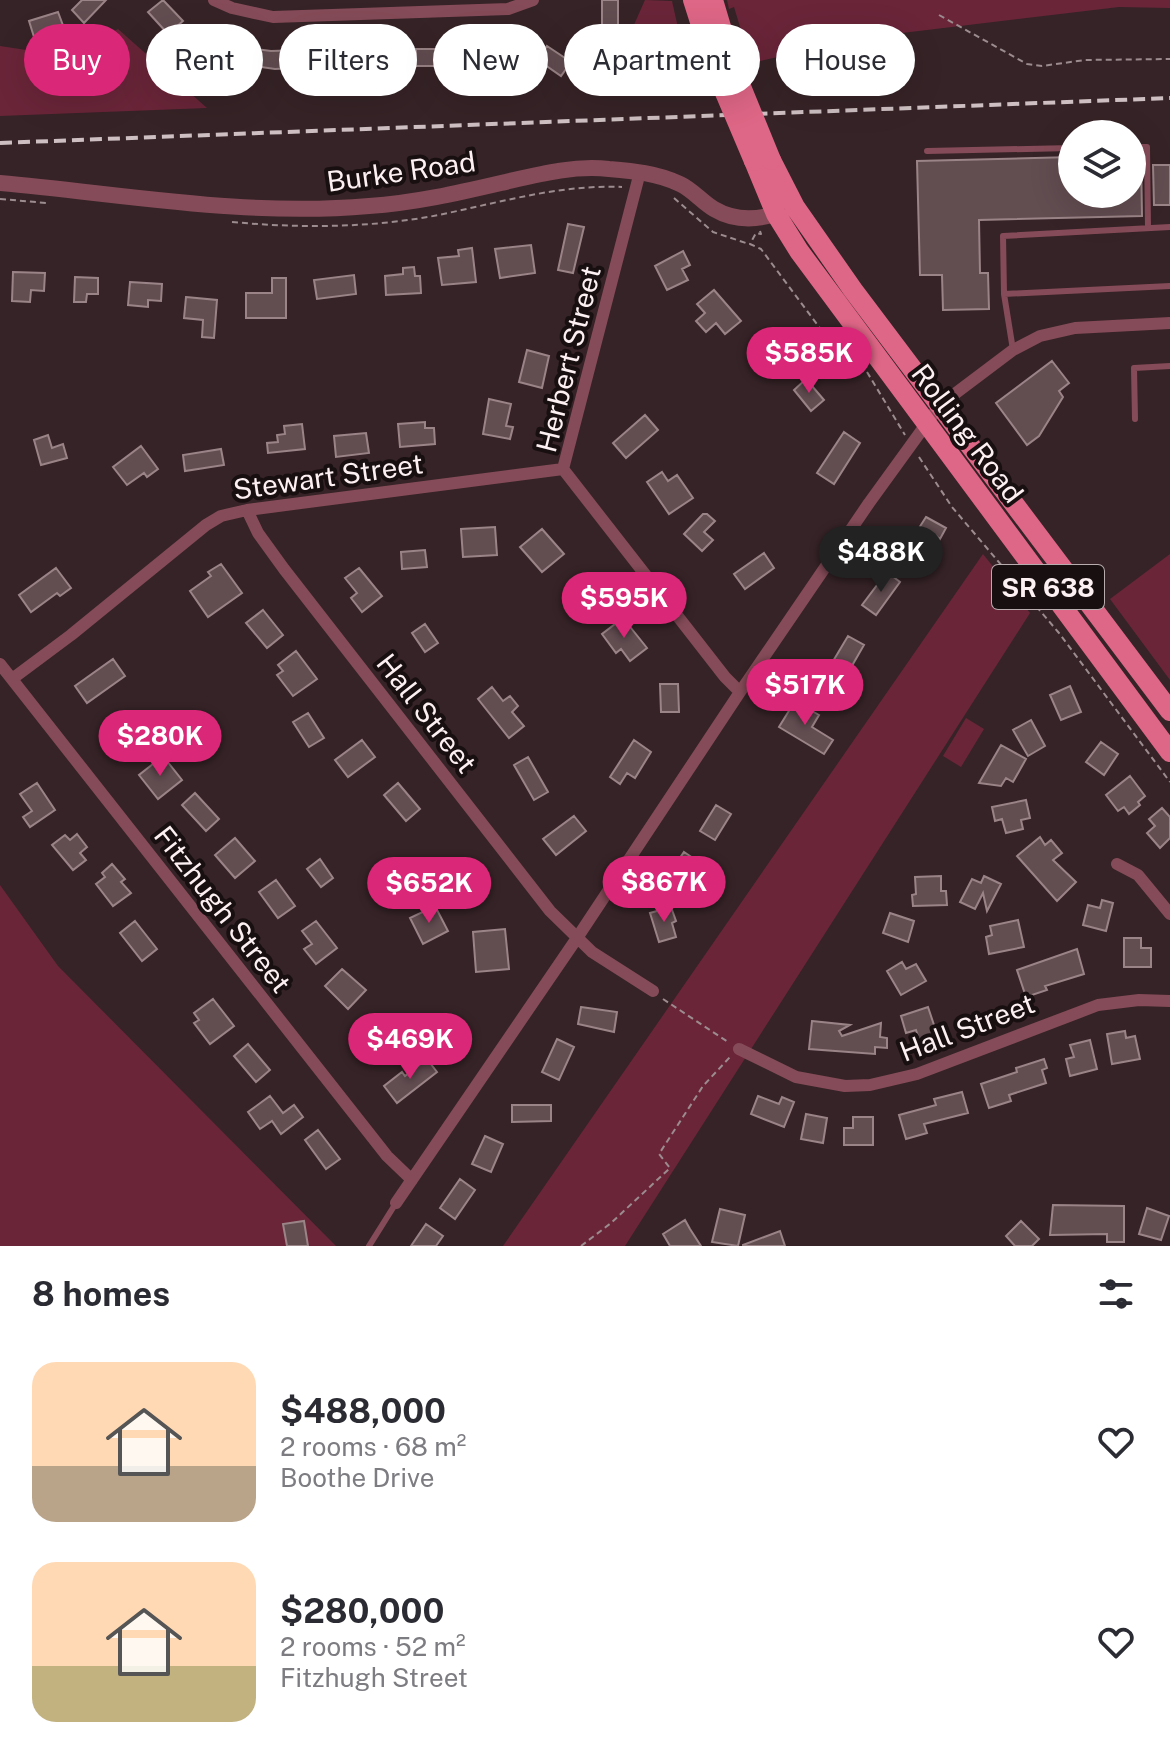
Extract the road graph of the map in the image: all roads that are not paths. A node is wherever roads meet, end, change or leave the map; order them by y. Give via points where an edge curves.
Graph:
1 (214, 0) edge
2 (300, 0) edge
3 (533, 0) edge
4 (693, 0) edge
5 (713, 0) edge
6 (301, 16) junction
7 (704, 24) edge
8 (717, 24) edge
9 (735, 96) edge
10 (1146, 147) edge
11 (1058, 148) edge
12 (927, 151) dead end
13 (640, 172) junction
14 (0, 183) edge
15 (777, 213) junction
16 (1170, 227) edge
17 (1148, 228) junction
18 (1170, 286) edge
19 (1004, 294) junction
20 (1170, 323) edge
21 (1013, 350) junction
22 (1170, 366) edge
23 (940, 405) junction
24 (1135, 419) dead end
25 (926, 423) junction
26 (563, 469) junction
27 (247, 510) junction
28 (0, 664) edge
29 (12, 679) junction
30 (740, 692) junction
31 (1170, 711) edge
32 (1170, 752) edge
33 (1117, 864) dead end
34 (1170, 914) edge
35 (577, 938) junction
36 (653, 991) road end
37 (1170, 1001) edge
38 (739, 1049) road end
39 (412, 1180) junction
40 (396, 1203) joint
41 (369, 1246) edge

1 - 6 street via 255,15
2 - 6 street
3 - 6 street via 508,9
4 - 7 main road, Rolling Road / SR 638
5 - 8 main road, Rolling Road / SR 638
9 - 15 main road, Rolling Road / SR 638, bridge
10 - 17 lane
11 - 12 lane
13 - 14 street, Burke Road via 569,169 417,200 330,209 195,204
13 - 15 street, Burke Road via 679,184 730,217
13 - 26 street, Herbert Street
15 - 23 main road, Rolling Road / SR 638 via 853,290
15 - 25 main road, Rolling Road / SR 638 via 799,251
16 - 17 lane
17 - 19 lane via 1003,236
18 - 19 lane
19 - 21 lane
20 - 21 street via 1055,331
21 - 23 street
22 - 24 lane via 1134,368
23 - 25 street
23 - 31 main road, Rolling Road / SR 638
25 - 30 street
25 - 32 main road, Rolling Road / SR 638
26 - 27 street, Stewart Street
26 - 30 street, Herbert Street
27 - 29 street, Stewart Street via 206,525
27 - 35 street, Hall Street via 284,569 550,911
28 - 29 street, Fitzhugh Street
29 - 39 street, Fitzhugh Street via 387,1156
30 - 35 street
33 - 34 street via 1138,875
35 - 36 street, Hall Street
35 - 39 street
37 - 38 street, Hall Street via 1098,1005 917,1074 870,1085 796,1077
39 - 40 street
40 - 41 lane

